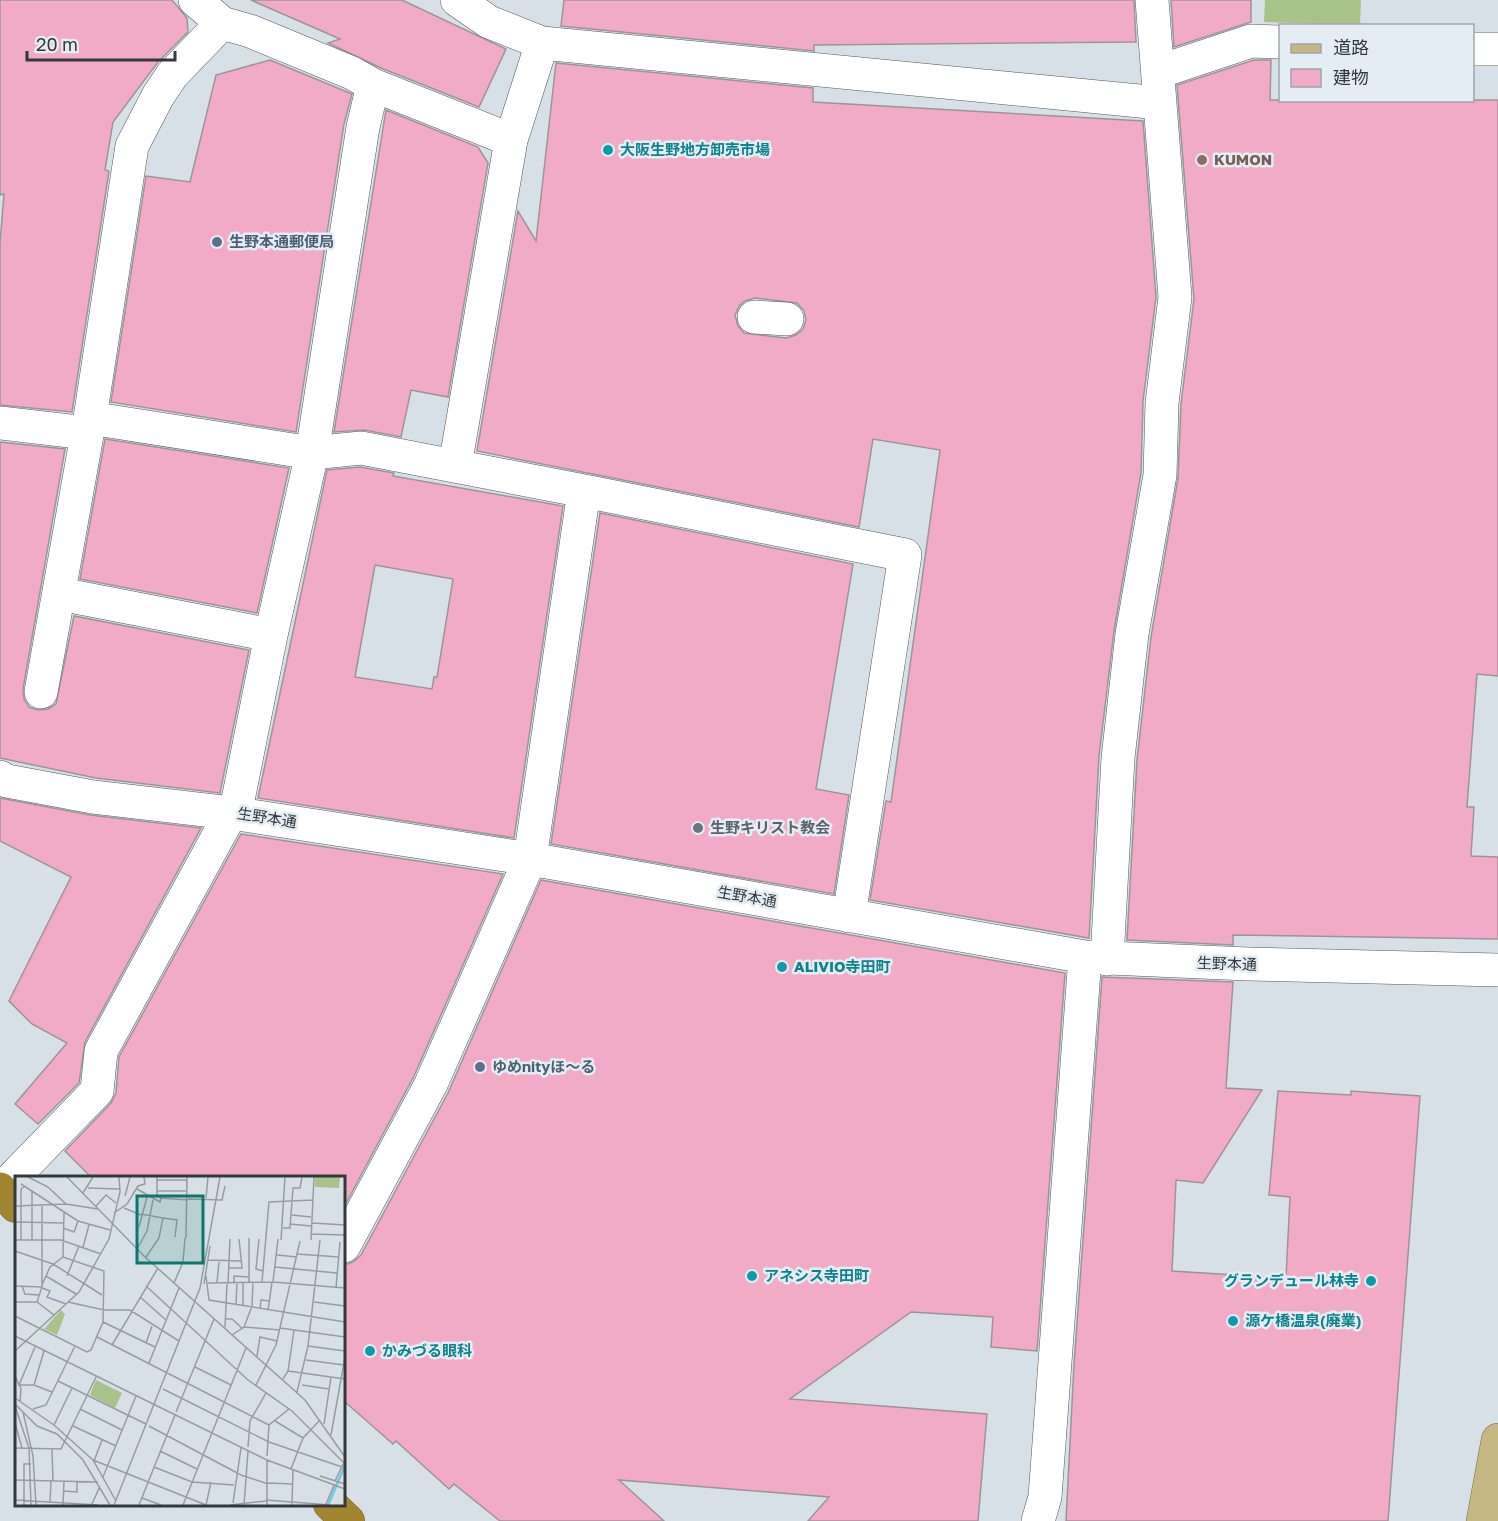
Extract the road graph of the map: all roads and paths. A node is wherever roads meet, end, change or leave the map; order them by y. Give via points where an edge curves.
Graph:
1 (195, 0) edge
2 (457, 0) edge
3 (1152, 0) edge
4 (222, 23) junction
5 (1279, 42) edge
6 (543, 43) junction
7 (1474, 48) edge
8 (1498, 49) edge
9 (373, 85) junction
10 (1159, 88) junction
11 (511, 140) junction
12 (754, 317) dead end
13 (787, 319) dead end
14 (0, 423) edge
15 (89, 425) junction
16 (312, 453) junction
17 (455, 466) junction
18 (584, 490) junction
19 (60, 594) junction
20 (271, 635) junction
21 (41, 692) dead end
22 (0, 777) edge
23 (231, 813) junction
24 (530, 859) junction
25 (849, 916) junction
26 (1096, 958) junction
27 (1498, 970) edge
28 (22, 1176) edge
29 (345, 1244) edge
30 (1498, 1440) edge
31 (332, 1506) edge
32 (348, 1521) edge
33 (1038, 1521) edge
34 (1483, 1521) edge

1 - 4 street
2 - 6 street via 489,22
3 - 10 street
4 - 9 street via 261,35
4 - 15 street via 172,75 132,146
5 - 10 street via 1251,41
6 - 10 street
6 - 11 street
7 - 8 street
9 - 11 street
9 - 16 street
10 - 26 street via 1175,297 1162,403 1160,475 1132,634
11 - 17 street
12 - 13 street
14 - 15 street
15 - 16 street
15 - 19 street
16 - 17 street via 361,448
16 - 20 street
17 - 18 street
18 - 24 street
18 - 25 street via 905,555
19 - 20 street
19 - 21 street
20 - 23 street via 238,800
22 - 23 street, 生野本通 via 93,797
23 - 24 street, 生野本通
23 - 28 street via 101,1051 97,1090
24 - 25 street, 生野本通
24 - 29 street via 431,1084
25 - 26 street, 生野本通
26 - 27 street, 生野本通
26 - 33 street via 1045,1497
30 - 34 main road
31 - 32 highway

